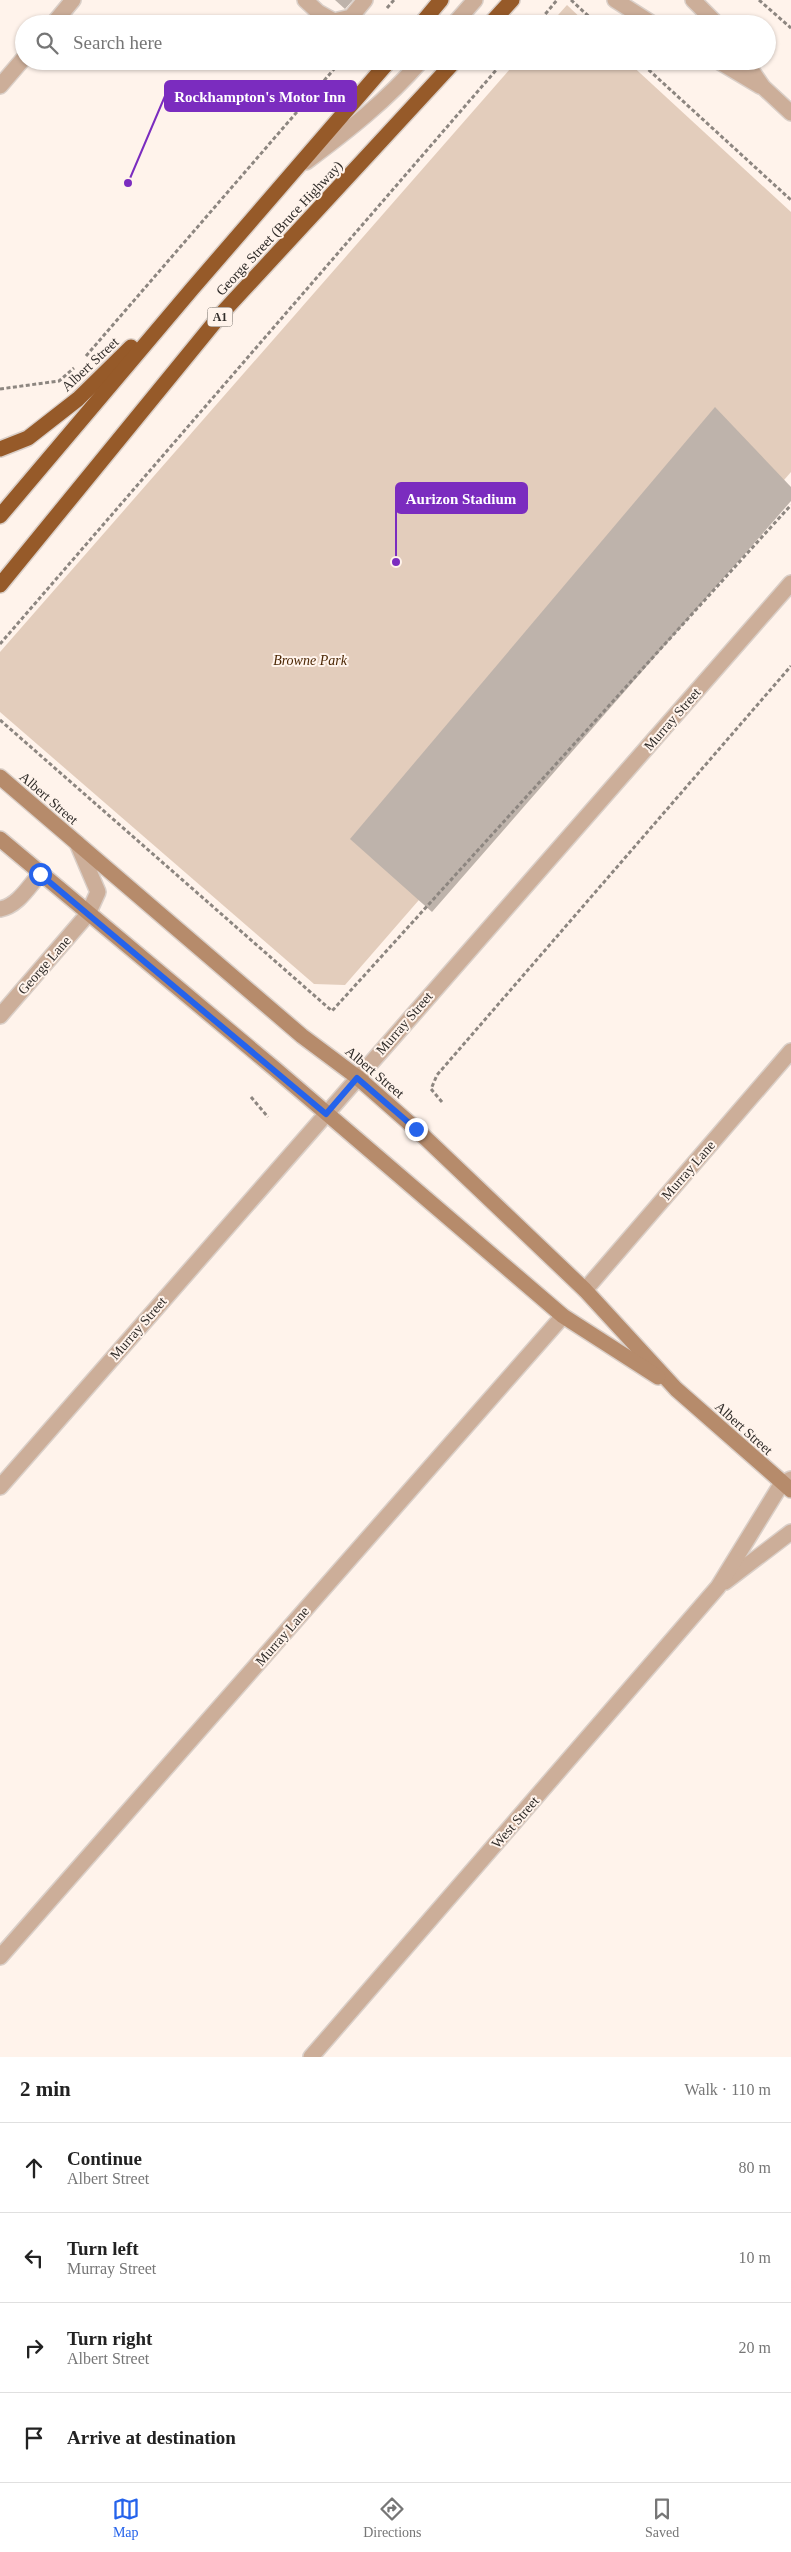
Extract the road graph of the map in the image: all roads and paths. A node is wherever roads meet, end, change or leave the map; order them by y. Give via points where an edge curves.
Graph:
1 (73, 0) edge
2 (305, 0) edge
3 (366, 0) edge
4 (441, 0) edge
5 (475, 0) edge
6 (512, 0) edge
7 (557, 0) edge
8 (571, 0) edge
9 (615, 0) edge
10 (693, 0) edge
11 (759, 0) edge
12 (60, 15) edge
13 (323, 15) edge
14 (353, 15) edge
15 (428, 15) edge
16 (462, 15) edge
17 (498, 15) edge
18 (544, 15) edge
19 (587, 15) edge
20 (639, 15) edge
21 (708, 15) edge
22 (791, 28) edge
23 (15, 68) edge
24 (333, 70) edge
25 (381, 70) edge
26 (413, 70) edge
27 (447, 70) edge
28 (496, 70) edge
29 (648, 70) edge
30 (733, 70) edge
31 (751, 70) edge
32 (0, 86) edge
33 (764, 88) junction
34 (790, 111) edge
35 (299, 167) junction
36 (791, 200) edge
37 (192, 289) junction
38 (0, 389) edge
39 (0, 449) edge
40 (791, 505) edge
41 (0, 516) edge
42 (791, 583) edge
43 (0, 585) edge
44 (0, 644) edge
45 (791, 666) edge
46 (0, 720) edge
47 (0, 777) edge
48 (0, 839) edge
49 (77, 843) junction
50 (40, 874) junction
51 (0, 909) edge
52 (88, 914) junction
53 (0, 1016) edge
54 (791, 1051) edge
55 (357, 1078) junction
56 (251, 1098) dead end
57 (442, 1102) dead end
58 (326, 1114) junction
59 (268, 1117) dead end
60 (585, 1290) junction
61 (563, 1316) junction
62 (676, 1389) junction
63 (788, 1484) edge
64 (0, 1487) edge
65 (791, 1532) edge
66 (718, 1587) junction
67 (0, 1957) edge
68 (312, 2057) edge

1 - 12 street
2 - 13 street
3 - 14 street
4 - 15 highway
5 - 16 street
6 - 17 highway
7 - 18 path
8 - 19 path
9 - 20 street
10 - 21 street
11 - 22 path
23 - 32 street
24 - 38 path via 81,361 59,381
25 - 35 highway, George Street (Bruce Highway)
26 - 35 street via 365,118
27 - 43 highway, George Street (Bruce Highway) / A1 via 223,312
28 - 44 path
29 - 36 path
30 - 33 street
31 - 33 street
33 - 34 street
35 - 37 highway, George Street (Bruce Highway)
37 - 39 highway, Albert Street via 78,399 28,438
37 - 41 highway, George Street (Bruce Highway)
40 - 46 path via 332,1012
42 - 55 street, Murray Street
45 - 57 path via 437,1075 431,1089
47 - 49 street, Albert Street
48 - 50 street, Albert Street
49 - 52 street, Albert Street via 98,892
49 - 55 street, Albert Street via 302,1036
50 - 51 street via 15,902
50 - 52 street, Albert Street
52 - 53 street, George Lane
52 - 58 street, Albert Street
54 - 60 street, Murray Lane
55 - 58 street, Murray Street
55 - 60 street, Albert Street via 416,1129
56 - 59 path
58 - 61 street, Albert Street
58 - 64 street, Murray Street
60 - 62 street, Albert Street
61 - 62 street, Albert Street
61 - 67 street, Murray Lane
62 - 63 street, Albert Street
63 - 66 street, West Street
65 - 66 street, West Street
66 - 68 street, West Street

